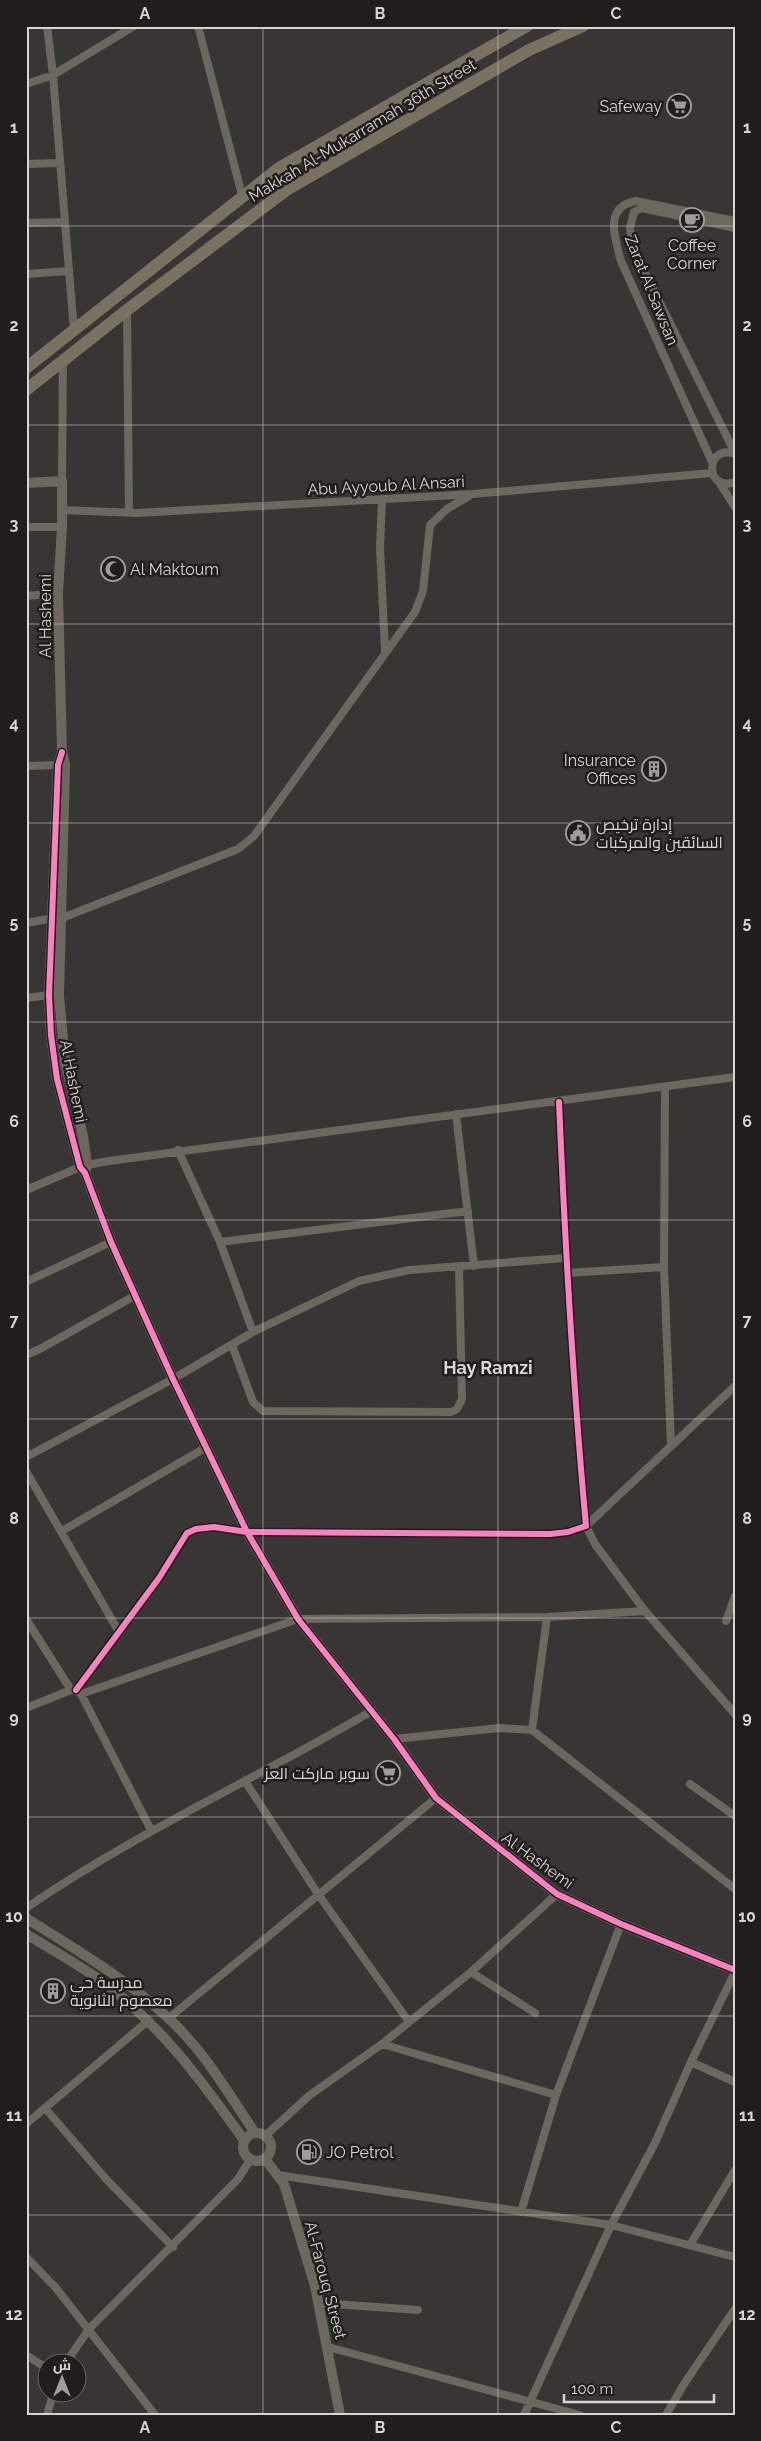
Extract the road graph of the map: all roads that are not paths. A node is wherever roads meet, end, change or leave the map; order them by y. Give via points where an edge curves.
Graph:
1 (46, 26) edge
2 (134, 26) edge
3 (198, 26) edge
4 (583, 26) edge
5 (523, 27) edge
6 (53, 75) junction
7 (26, 84) edge
8 (60, 163) junction
9 (26, 164) edge
10 (242, 195) junction
11 (735, 221) edge
12 (65, 222) junction
13 (26, 223) edge
14 (735, 228) edge
15 (69, 270) junction
16 (26, 274) edge
17 (127, 310) junction
18 (74, 331) junction
19 (63, 362) junction
20 (26, 368) edge
21 (26, 390) edge
22 (735, 454) edge
23 (712, 462) junction
24 (712, 473) junction
25 (62, 481) junction
26 (719, 482) junction
27 (735, 482) edge
28 (26, 483) edge
29 (473, 494) junction
30 (382, 499) junction
31 (735, 507) edge
32 (62, 510) junction
33 (129, 512) junction
34 (26, 526) edge
35 (62, 527) junction
36 (58, 593) junction
37 (26, 596) edge
38 (385, 651) junction
39 (62, 752) junction
40 (58, 765) junction
41 (26, 766) edge
42 (58, 918) junction
43 (26, 923) edge
44 (49, 995) junction
45 (26, 998) edge
46 (66, 1070) junction
47 (55, 1071) junction
48 (735, 1077) edge
49 (664, 1087) junction
50 (559, 1102) junction
51 (456, 1114) junction
52 (178, 1150) junction
53 (84, 1168) junction
54 (26, 1190) edge
55 (468, 1211) junction
56 (111, 1242) junction
57 (220, 1242) junction
58 (565, 1258) junction
59 (474, 1266) junction
60 (459, 1267) junction
61 (664, 1267) junction
62 (567, 1273) junction
63 (26, 1282) edge
64 (136, 1295) junction
65 (253, 1332) junction
66 (232, 1345) junction
67 (26, 1354) edge
68 (173, 1379) junction
69 (735, 1386) edge
70 (671, 1446) junction
71 (205, 1448) junction
72 (26, 1457) edge
73 (26, 1471) edge
74 (586, 1526) junction
75 (62, 1531) junction
76 (247, 1532) junction
77 (735, 1596) edge
78 (645, 1611) junction
79 (547, 1617) junction
80 (26, 1619) edge
81 (298, 1619) junction
82 (726, 1621) dead end
83 (119, 1632) junction
84 (76, 1691) junction
85 (26, 1708) edge
86 (370, 1712) junction
87 (735, 1714) edge
88 (532, 1730) junction
89 (394, 1739) junction
90 (245, 1781) junction
91 (690, 1784) dead end
92 (436, 1798) junction
93 (735, 1816) edge
94 (151, 1830) junction
95 (735, 1889) edge
96 (318, 1894) junction
97 (557, 1894) junction
98 (26, 1908) edge
99 (26, 1918) edge
100 (621, 1924) junction
101 (26, 1934) edge
102 (735, 1971) edge
103 (471, 1972) junction
104 (536, 2013) dead end
105 (169, 2018) junction
106 (148, 2021) junction
107 (409, 2022) junction
108 (382, 2044) junction
109 (691, 2062) junction
110 (735, 2082) edge
111 (556, 2095) junction
112 (46, 2108) junction
113 (26, 2124) edge
114 (260, 2134) junction
115 (244, 2140) junction
116 (265, 2159) junction
117 (250, 2160) junction
118 (735, 2170) edge
119 (278, 2175) junction
120 (521, 2212) junction
121 (611, 2226) junction
122 (690, 2246) junction
123 (173, 2247) junction
124 (26, 2257) edge
125 (735, 2257) edge
126 (319, 2303) junction
127 (735, 2309) edge
128 (418, 2310) dead end
129 (89, 2329) junction
130 (328, 2347) junction
131 (72, 2354) edge
132 (26, 2355) edge
133 (38, 2363) edge
134 (530, 2400) junction
135 (155, 2415) edge
136 (340, 2415) edge
137 (524, 2415) edge
138 (580, 2415) edge
139 (666, 2415) edge

1 - 6 street
2 - 6 street
3 - 10 street
4 - 17 main road, Makkah Al-Mukarramah 36th Street via 528,50 288,189
5 - 10 main road, Makkah Al-Mukarramah 36th Street via 279,168
6 - 7 street
6 - 8 street
8 - 9 street
8 - 12 street
10 - 18 main road, Makkah Al-Mukarramah 36th Street
11 - 23 street, Zarat Al Sawsan via 636,201 619,209 613,233 621,261
12 - 13 street
12 - 15 street
14 - 22 street via 642,208 634,212 630,228 632,242 647,277
15 - 16 street
15 - 18 street
17 - 19 main road, Makkah Al-Mukarramah 36th Street
17 - 33 street
18 - 20 main road, Makkah Al-Mukarramah 36th Street
19 - 21 main road, Makkah Al-Mukarramah 36th Street
19 - 25 street
22 - 23 street via 725,452
23 - 24 street
24 - 26 street
24 - 29 street, Abu Ayyoub Al Ansari
25 - 28 street
25 - 32 street, Al Hashemi
26 - 27 street
26 - 31 street
29 - 30 street, Abu Ayyoub Al Ansari
29 - 38 street via 430,525 423,592 415,612
30 - 33 street, Abu Ayyoub Al Ansari
30 - 38 street via 380,548
32 - 33 street, Abu Ayyoub Al Ansari
32 - 35 street, Al Hashemi
34 - 35 street
35 - 36 street, Al Hashemi
36 - 37 street
36 - 39 street, Al Hashemi
38 - 42 street via 254,836 238,849
39 - 40 street, Al Hashemi
39 - 42 street, Al Hashemi via 65,764
40 - 41 street
40 - 42 street, Al Hashemi
42 - 43 street
42 - 44 street, Al Hashemi
42 - 46 street, Al Hashemi via 59,995
44 - 45 street
44 - 47 street, Al Hashemi
46 - 47 street
46 - 53 street, Al Hashemi via 83,1136
47 - 53 street, Al Hashemi
48 - 49 street
49 - 50 street
49 - 61 street
50 - 51 street
50 - 58 street
51 - 52 street
51 - 55 street
52 - 53 street
52 - 57 street
53 - 54 street
53 - 56 street, Al Hashemi
55 - 57 street
55 - 59 street
56 - 63 street
56 - 64 street, Al Hashemi
57 - 65 street
58 - 59 street
58 - 62 street
59 - 60 street
60 - 65 street via 409,1270 359,1281
60 - 66 street via 462,1399 451,1412 263,1411 253,1402
61 - 62 street
61 - 70 street
62 - 74 street
64 - 67 street
64 - 68 street, Al Hashemi
65 - 66 street
66 - 68 street
68 - 71 street, Al Hashemi
68 - 72 street
69 - 70 street
70 - 74 street
71 - 75 street
71 - 76 street, Al Hashemi
73 - 75 street
74 - 76 street via 550,1534
74 - 78 street via 595,1544
75 - 83 street
76 - 81 street, Al Hashemi
76 - 83 street via 214,1527 187,1533 160,1578
77 - 82 street
78 - 79 street
78 - 87 street
79 - 81 street
79 - 88 street
80 - 84 street
81 - 84 street
81 - 86 street, Al Hashemi
83 - 84 street
84 - 85 street
84 - 94 street
86 - 89 street, Al Hashemi
86 - 90 street
88 - 89 street via 499,1728
88 - 95 street
89 - 92 street, Al Hashemi
90 - 94 street
90 - 96 street
91 - 93 street
92 - 96 street
92 - 97 street, Al Hashemi
94 - 98 street
96 - 105 street
96 - 107 street
97 - 100 street, Al Hashemi
97 - 103 street
99 - 105 street via 109,1971
100 - 102 street, Al Hashemi
100 - 111 street
101 - 106 street via 104,1983
102 - 109 street
103 - 104 street
103 - 107 street
105 - 114 street via 208,2062
106 - 112 street
106 - 115 street via 194,2071
107 - 108 street
108 - 111 street
108 - 114 street
109 - 110 street
109 - 121 street via 654,2145
111 - 120 street
112 - 113 street
112 - 123 street via 106,2179
114 - 115 street
114 - 116 street via 271,2145
115 - 117 street via 243,2151
116 - 117 street
116 - 119 street, Al-Farouq Street
117 - 123 street via 238,2179
118 - 122 street
119 - 120 street
119 - 126 street, Al-Farouq Street via 287,2194
120 - 121 street
121 - 122 street
121 - 134 street
122 - 125 street
123 - 129 street
124 - 129 street
126 - 128 street
126 - 130 street, Al-Farouq Street
127 - 139 street
129 - 131 street
129 - 135 street
130 - 134 street
130 - 136 street, Al-Farouq Street
132 - 133 street
134 - 137 street
134 - 138 street

